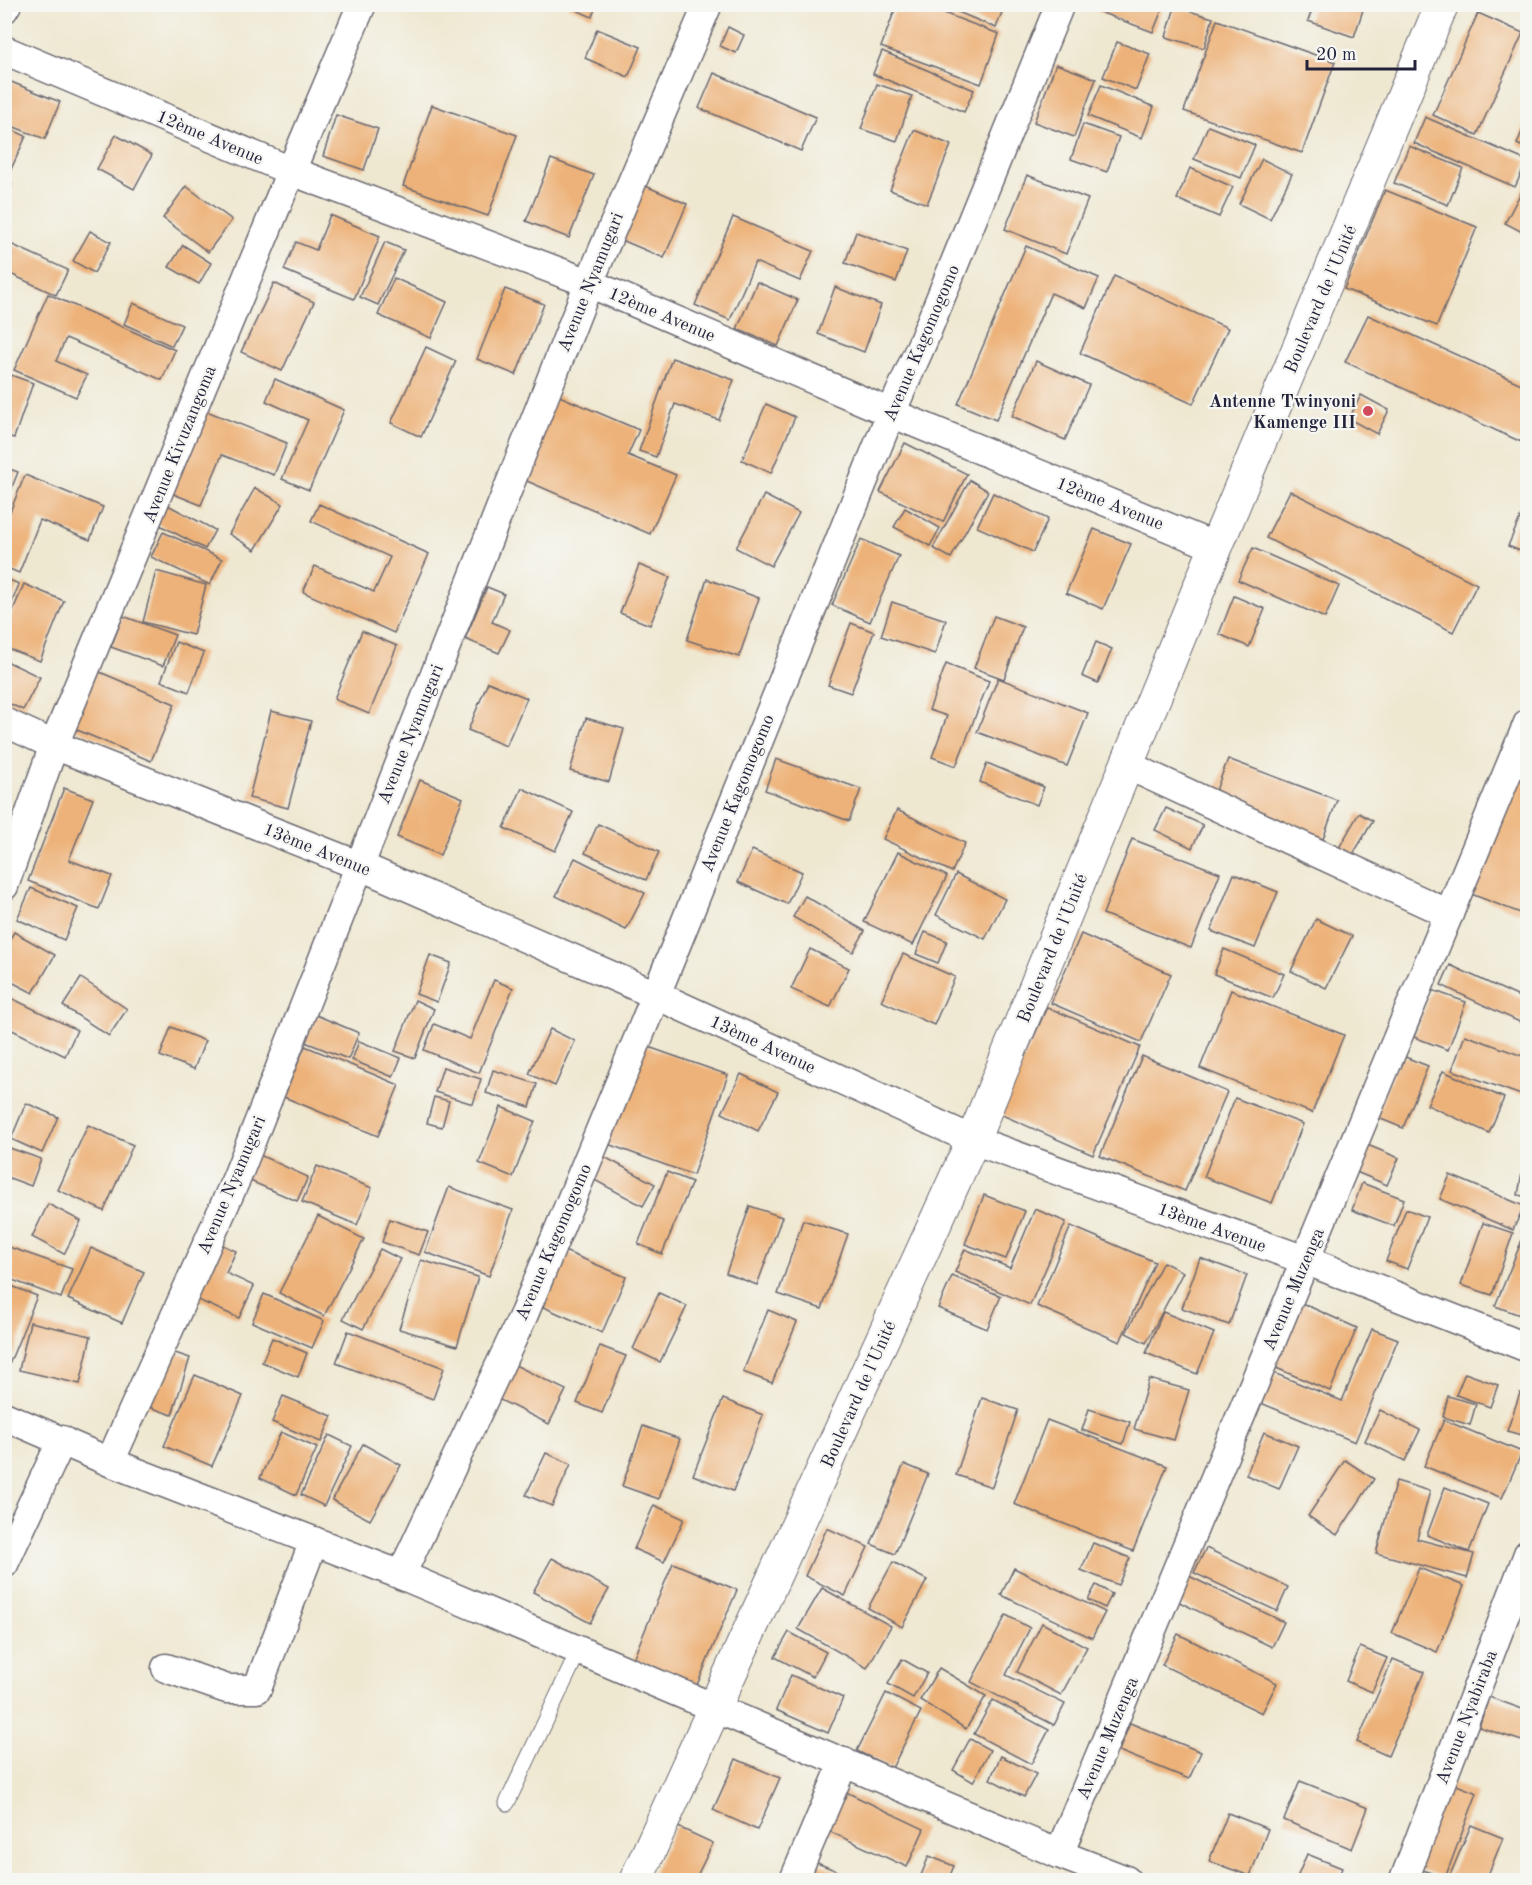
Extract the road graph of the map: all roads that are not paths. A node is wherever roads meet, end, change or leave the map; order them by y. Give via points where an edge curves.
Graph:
1 (7, 4) edge
2 (362, 4) edge
3 (708, 4) edge
4 (1060, 4) edge
5 (1442, 4) edge
6 (4, 9) edge
7 (4, 50) edge
8 (291, 171) junction
9 (589, 283) junction
10 (891, 412) junction
11 (1216, 547) junction
12 (4, 722) edge
13 (1527, 723) edge
14 (54, 745) junction
15 (1127, 765) junction
16 (358, 865) junction
17 (4, 886) edge
18 (1449, 914) junction
19 (656, 995) junction
20 (973, 1140) junction
21 (1305, 1260) junction
22 (1527, 1348) edge
23 (4, 1416) edge
24 (62, 1440) junction
25 (110, 1462) junction
26 (314, 1541) junction
27 (1527, 1554) edge
28 (4, 1564) edge
29 (401, 1575) junction
30 (579, 1650) junction
31 (166, 1668) dead end
32 (716, 1708) junction
33 (844, 1762) junction
34 (507, 1803) dead end
35 (1059, 1854) junction
36 (1094, 1875) edge
37 (636, 1881) edge
38 (794, 1881) edge
39 (1126, 1881) edge
40 (1404, 1881) edge

1 - 6 street
2 - 8 street, Avenue Kivuzangoma
3 - 9 street, Avenue Nyamugari
4 - 10 street, Avenue Kagomogomo
5 - 11 street, Boulevard de l'Unité
7 - 8 street, 12ème Avenue
8 - 9 street, 12ème Avenue
8 - 14 street, Avenue Kivuzangoma
9 - 10 street, 12ème Avenue
9 - 16 street, Avenue Nyamugari
10 - 11 street, 12ème Avenue
10 - 19 street, Avenue Kagomogomo
11 - 15 street, Boulevard de l'Unité
12 - 14 street, 13ème Avenue
13 - 18 street, Avenue Muzenga
14 - 16 street, 13ème Avenue
14 - 17 street, Avenue Kivuzangoma
15 - 18 street
15 - 20 street, Boulevard de l'Unité
16 - 19 street, 13ème Avenue
16 - 25 street, Avenue Nyamugari via 237,1177
18 - 21 street, Avenue Muzenga
19 - 20 street, 13ème Avenue
19 - 29 street, Avenue Kagomogomo via 524,1314
20 - 21 street, 13ème Avenue
20 - 32 street, Boulevard de l'Unité
21 - 22 street, 13ème Avenue
21 - 35 street, Avenue Muzenga
23 - 24 street
24 - 25 street
24 - 28 street
25 - 26 street
26 - 29 street
26 - 31 street via 257,1689 227,1689
27 - 40 street, Avenue Nyabiraba
29 - 30 street
30 - 32 street
30 - 34 lane
32 - 33 street
32 - 37 street, Boulevard de l'Unité
33 - 35 street
33 - 38 street
35 - 36 street
36 - 39 street

